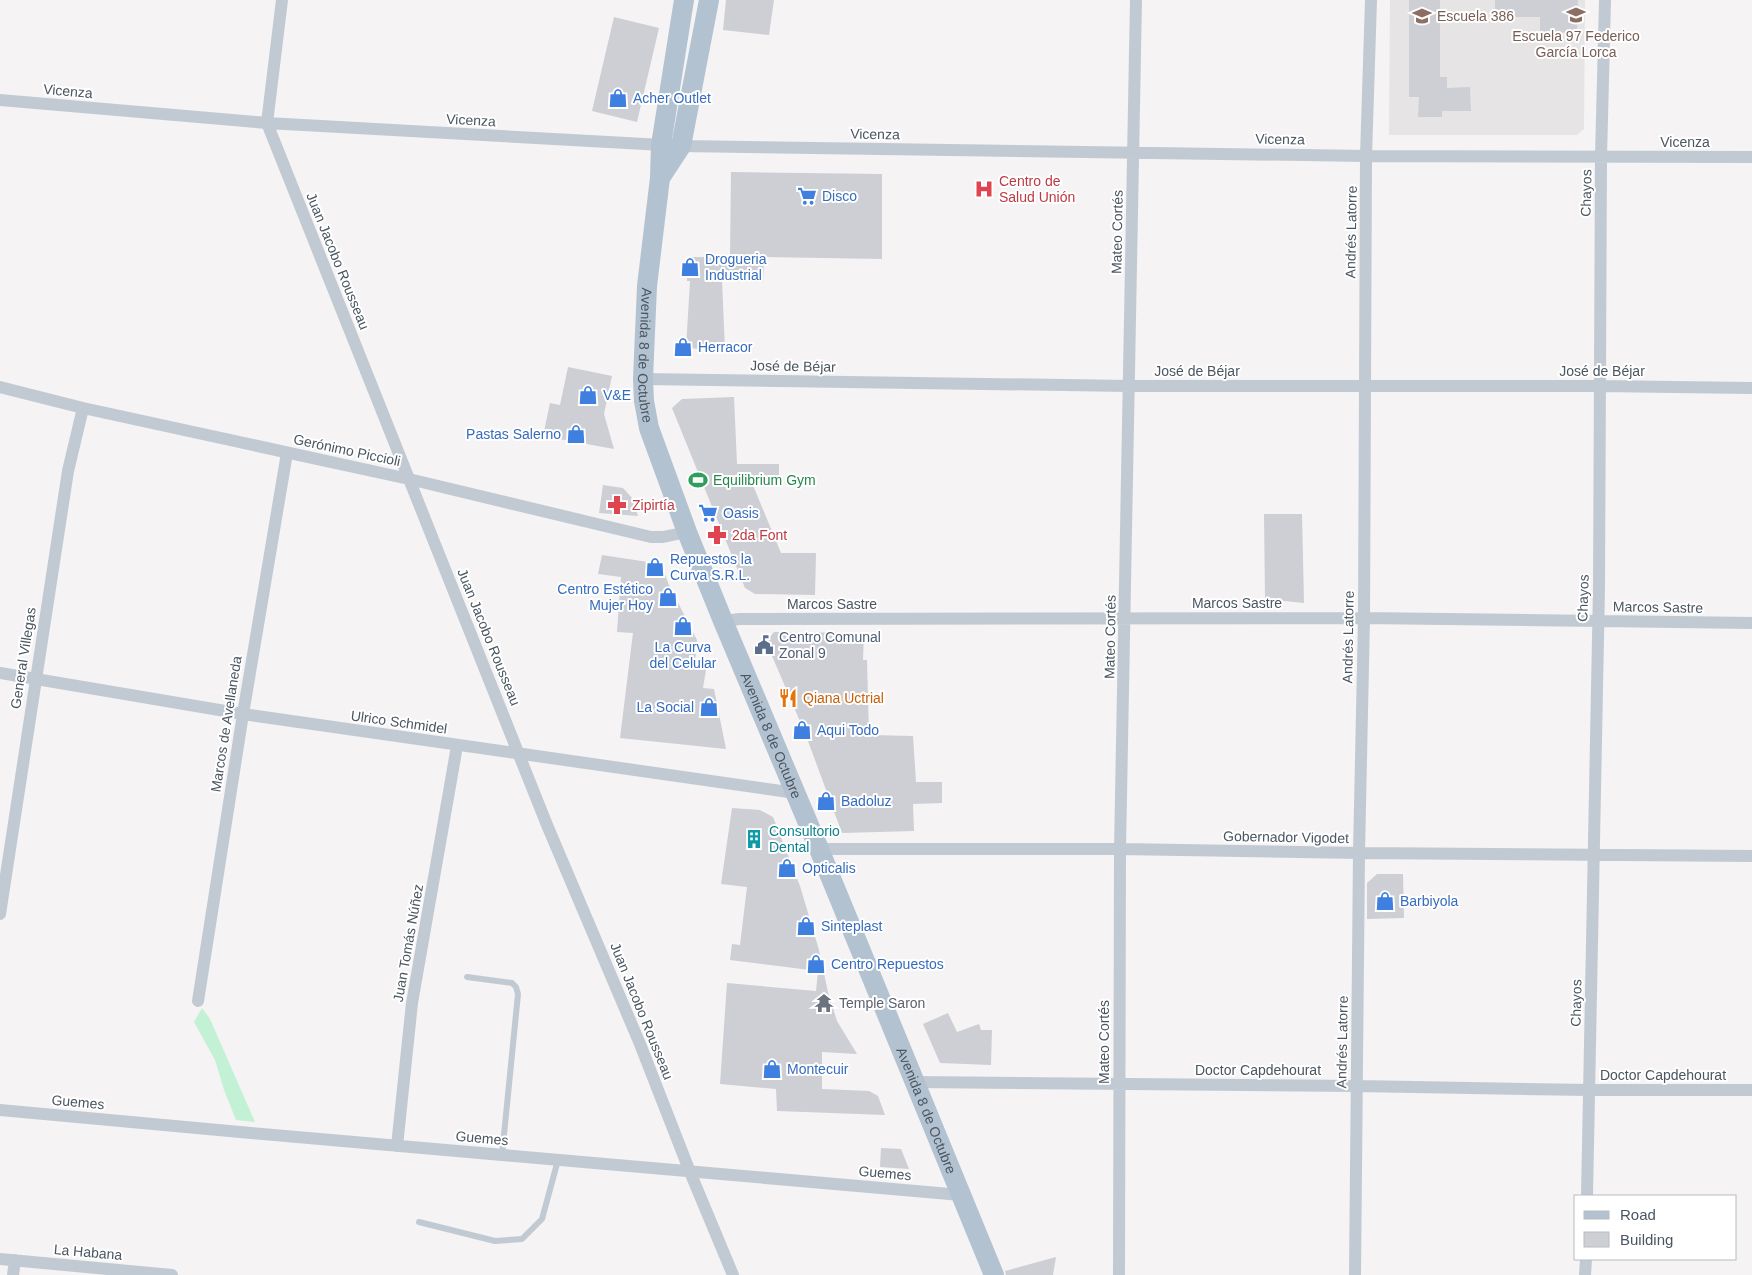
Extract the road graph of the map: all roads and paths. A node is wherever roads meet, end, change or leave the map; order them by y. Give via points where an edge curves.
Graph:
1 (282, 0) edge
2 (684, 0) edge
3 (709, 0) edge
4 (1136, 0) edge
5 (1371, 0) edge
6 (1605, 0) edge
7 (0, 100) edge
8 (267, 123) junction
9 (661, 145) junction
10 (681, 146) junction
11 (1134, 151) junction
12 (1366, 156) junction
13 (1601, 157) junction
14 (1752, 157) edge
15 (660, 178) junction
16 (643, 379) junction
17 (1129, 386) junction
18 (1364, 386) junction
19 (1599, 386) junction
20 (0, 387) edge
21 (1752, 388) edge
22 (83, 408) junction
23 (287, 452) junction
24 (410, 479) junction
25 (687, 532) junction
26 (1125, 618) junction
27 (1364, 618) junction
28 (723, 621) junction
29 (1597, 621) junction
30 (1752, 623) edge
31 (0, 673) edge
32 (36, 678) junction
33 (243, 714) junction
34 (457, 746) junction
35 (519, 754) junction
36 (795, 793) junction
37 (819, 849) junction
38 (1120, 849) junction
39 (1359, 853) junction
40 (1593, 854) junction
41 (1752, 856) edge
42 (0, 914) edge
43 (466, 976) dead end
44 (198, 1001) dead end
45 (914, 1082) junction
46 (1118, 1084) junction
47 (1357, 1086) junction
48 (1589, 1090) junction
49 (1752, 1090) edge
50 (0, 1110) edge
51 (398, 1146) junction
52 (502, 1155) junction
53 (558, 1160) junction
54 (690, 1172) junction
55 (961, 1195) junction
56 (1587, 1195) edge
57 (419, 1222) dead end
58 (0, 1258) edge
59 (15, 1260) junction
60 (1586, 1260) edge
61 (13, 1275) edge
62 (172, 1275) edge
63 (733, 1275) edge
64 (994, 1275) edge
65 (1118, 1275) edge
66 (1355, 1275) edge
67 (1585, 1275) edge

1 - 8 street, Juan Jacobo Rousseau
2 - 9 main road, Avenida 8 de Octubre
3 - 10 main road, Avenida 8 de Octubre
4 - 11 street, Mateo Cortés
5 - 12 street, Andrés Latorre
6 - 13 street, Chayos
7 - 8 street, Vicenza
8 - 9 street, Vicenza
8 - 24 street, Juan Jacobo Rousseau
9 - 10 street, Vicenza
9 - 15 main road, Avenida 8 de Octubre
10 - 11 street, Vicenza
10 - 15 main road, Avenida 8 de Octubre
11 - 12 street, Vicenza
11 - 17 street, Mateo Cortés
12 - 13 street, Vicenza
12 - 18 street, Andrés Latorre
13 - 14 street, Vicenza
13 - 19 street, Chayos
15 - 16 main road, Avenida 8 de Octubre via 647,286
16 - 17 street, José de Béjar
16 - 25 main road, Avenida 8 de Octubre via 649,428
17 - 18 street, José de Béjar
17 - 26 street, Mateo Cortés
18 - 19 street, José de Béjar
18 - 27 street, Andrés Latorre
19 - 21 street, José de Béjar
19 - 29 street, Chayos
20 - 22 street, Gerónimo Piccioli
22 - 23 street, Gerónimo Piccioli
22 - 32 street, General Villegas via 68,471
23 - 24 street, Gerónimo Piccioli
23 - 33 street, Marcos de Avellaneda
24 - 25 street, Gerónimo Piccioli via 651,537
24 - 35 street, Juan Jacobo Rousseau
25 - 28 main road, Avenida 8 de Octubre
26 - 27 street, Marcos Sastre
26 - 28 street, Marcos Sastre
26 - 38 street, Mateo Cortés
27 - 29 street, Marcos Sastre
27 - 39 street, Andrés Latorre
28 - 36 main road, Avenida 8 de Octubre
29 - 30 street, Marcos Sastre
29 - 40 street, Chayos
31 - 32 street, Ulrico Schmidel
32 - 33 street, Ulrico Schmidel
32 - 42 street, General Villegas
33 - 34 street, Ulrico Schmidel
33 - 44 street, Marcos de Avellaneda
34 - 35 street, Ulrico Schmidel
34 - 51 street, Juan Tomás Núñez via 412,1003
35 - 36 street, Ulrico Schmidel
35 - 54 street, Juan Jacobo Rousseau
36 - 37 main road, Avenida 8 de Octubre
37 - 38 street, Gobernador Vigodet
37 - 45 main road, Avenida 8 de Octubre
38 - 39 street, Gobernador Vigodet
38 - 46 street, Mateo Cortés
39 - 40 street, Gobernador Vigodet
39 - 47 street, Andrés Latorre
40 - 41 street, Gobernador Vigodet
40 - 48 street, Chayos
43 - 52 lane via 512,983 518,994
45 - 46 street, Doctor Capdehourat
45 - 55 main road, Avenida 8 de Octubre
46 - 47 street, Doctor Capdehourat
46 - 65 street, Mateo Cortés
47 - 48 street, Doctor Capdehourat
47 - 66 street, Andrés Latorre
48 - 49 street, Doctor Capdehourat
48 - 56 street, Chayos
50 - 51 street, Guemes
51 - 52 street, Guemes
52 - 53 street, Guemes
53 - 54 street, Guemes
53 - 57 lane via 542,1220 522,1239 495,1241
54 - 55 street, Guemes
54 - 63 street, Juan Jacobo Rousseau
55 - 64 main road, Avenida 8 de Octubre
58 - 59 street, La Habana
59 - 61 street
59 - 62 street, La Habana
60 - 67 street

